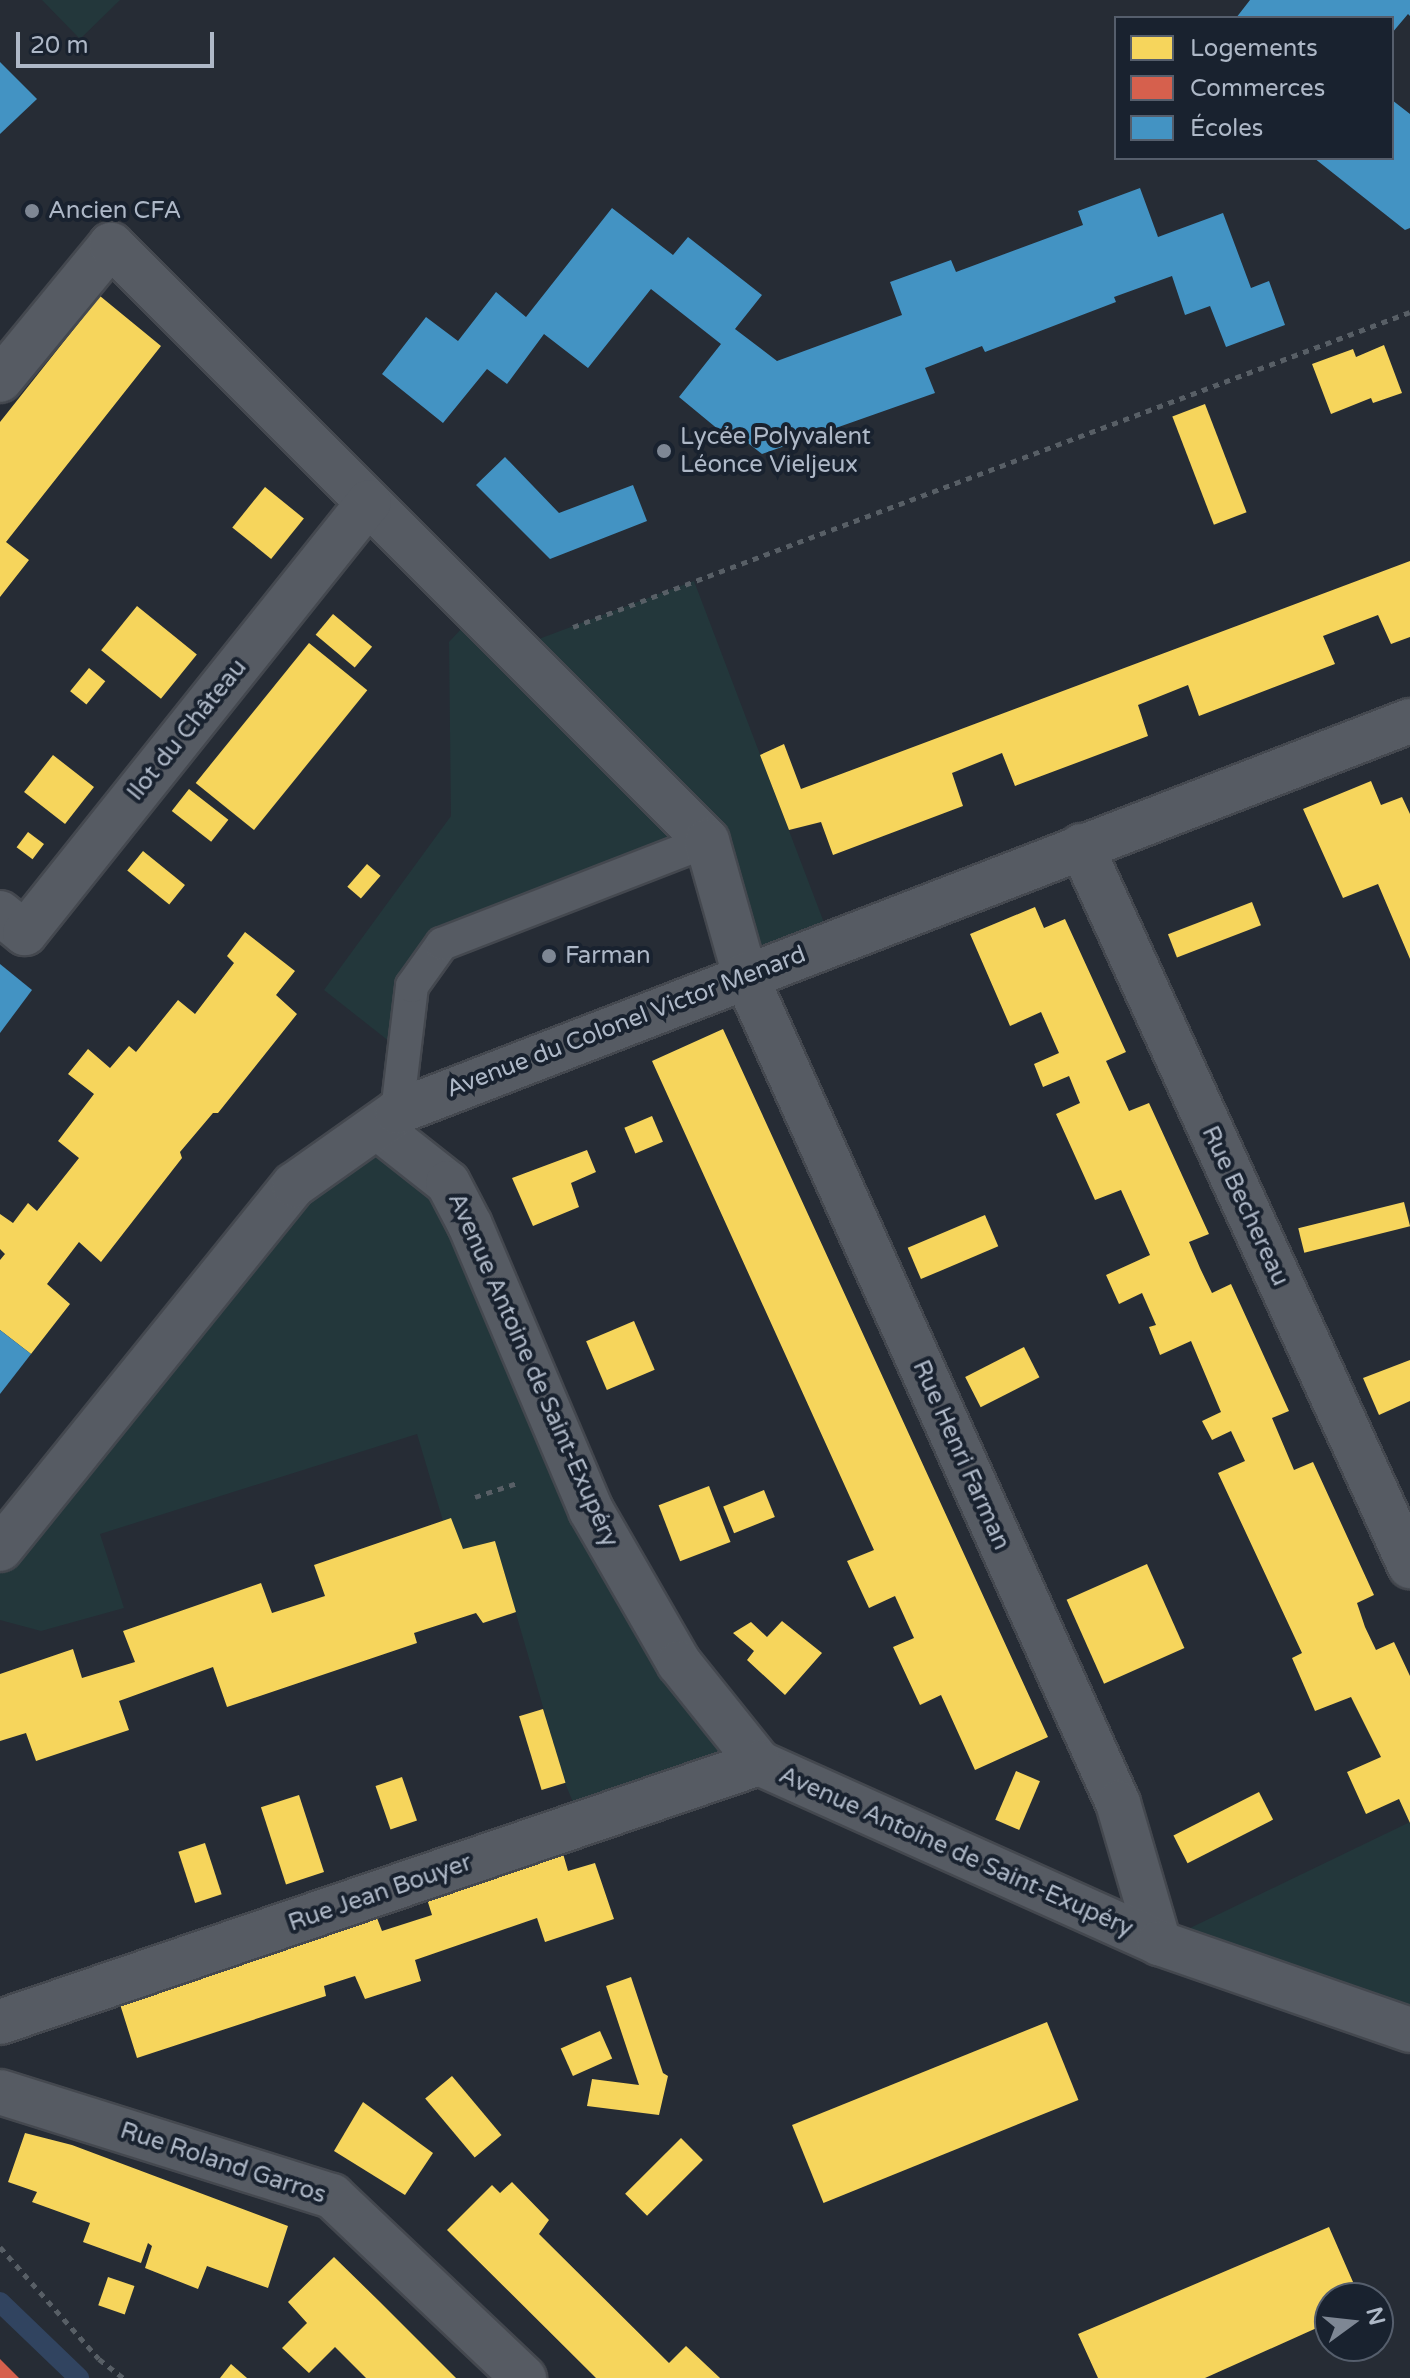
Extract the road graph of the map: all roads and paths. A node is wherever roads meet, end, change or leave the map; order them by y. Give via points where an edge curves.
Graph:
1 (1410, 312) edge
2 (0, 380) edge
3 (369, 502) junction
4 (512, 649) junction
5 (1410, 721) edge
6 (707, 841) junction
7 (1081, 846) junction
8 (0, 913) edge
9 (745, 975) junction
10 (387, 1120) junction
11 (0, 1549) edge
12 (1410, 1566) edge
13 (759, 1763) junction
14 (1159, 1943) junction
15 (0, 2022) edge
16 (1410, 2030) edge
17 (0, 2092) edge
18 (0, 2247) edge
19 (123, 2378) edge
20 (524, 2378) edge

1 - 4 path
2 - 3 street via 111,245
3 - 4 street
3 - 8 street, Ilot du Château via 25,933
4 - 6 street
5 - 7 street, Avenue du Colonel Victor Menard
6 - 9 street, Rue Henri Farman
6 - 10 lane via 442,944 412,986
7 - 9 street, Avenue du Colonel Victor Menard
7 - 12 street, Rue Bechereau
9 - 10 street, Avenue du Colonel Victor Menard
9 - 14 street, Rue Henri Farman via 1118,1803
10 - 11 street, Avenue du Colonel Victor Menard via 294,1185
10 - 13 street, Avenue Antoine de Saint-Exupéry via 448,1183 477,1239 591,1510 679,1663
13 - 14 street, Avenue Antoine de Saint-Exupéry
13 - 15 street, Rue Jean Bouyer
14 - 16 street, Avenue Antoine de Saint-Exupéry
17 - 20 street, Rue Roland Garros via 332,2196
18 - 19 path via 99,2359

